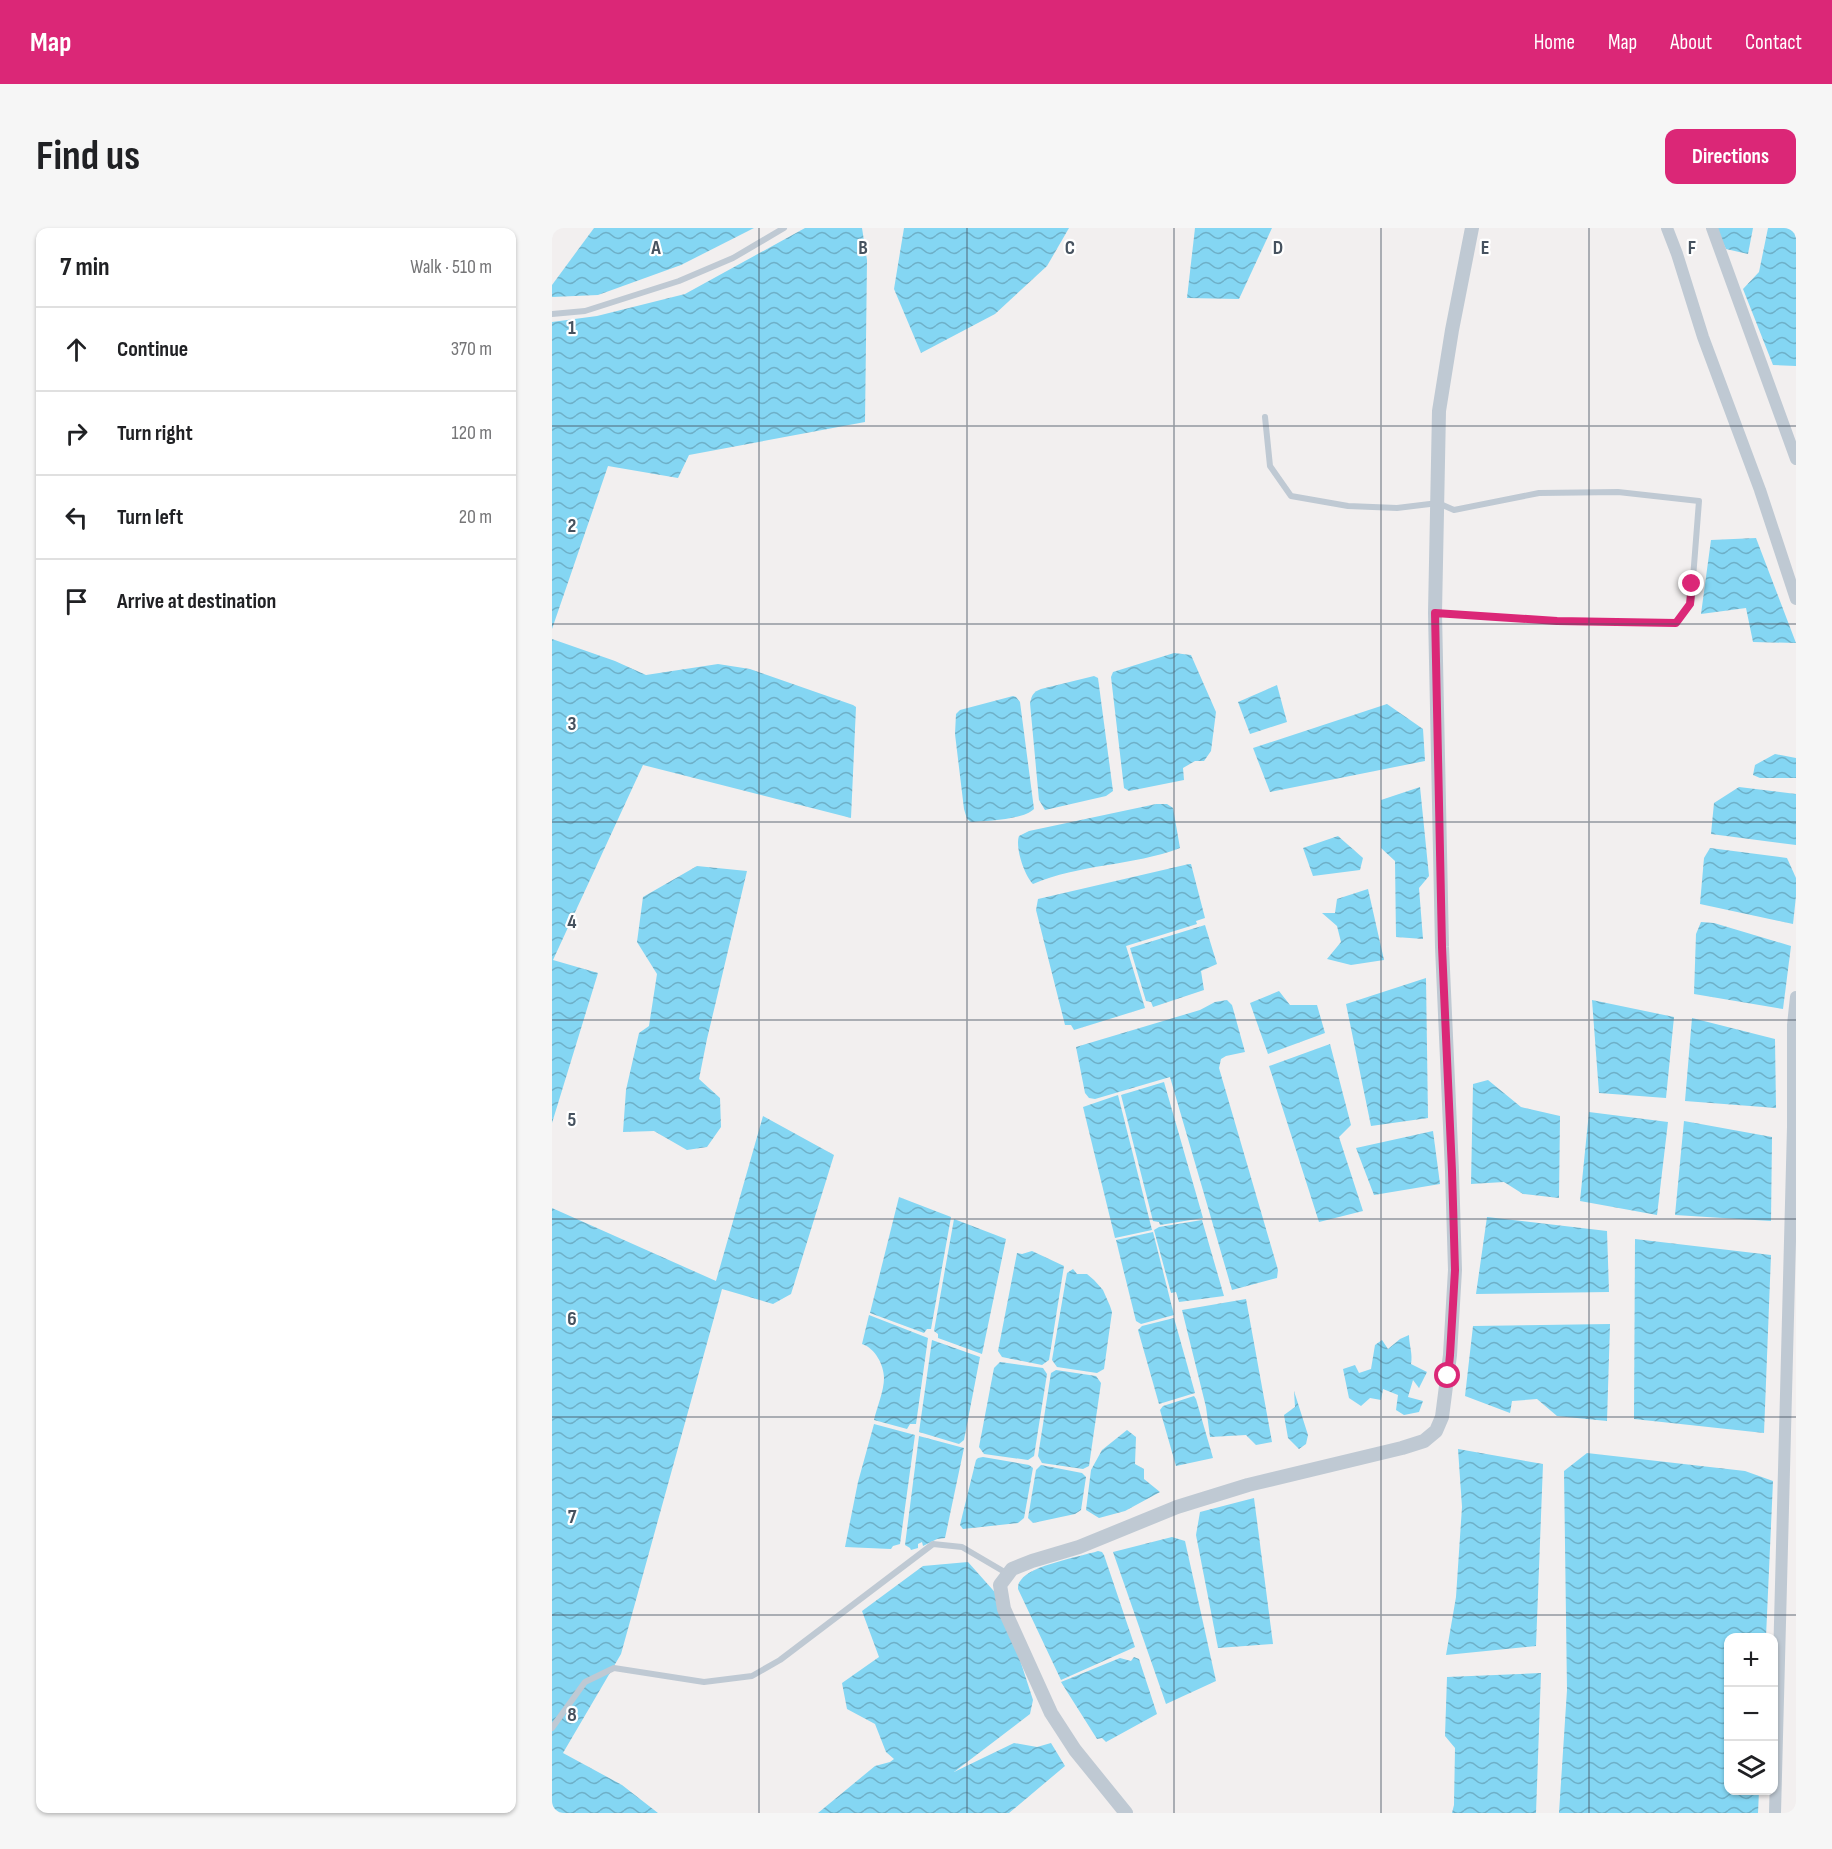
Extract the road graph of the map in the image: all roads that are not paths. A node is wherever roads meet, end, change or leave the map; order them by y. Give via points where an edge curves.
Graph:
1 (784, 228) edge
2 (1472, 228) edge
3 (1667, 228) edge
4 (1712, 228) edge
5 (552, 314) edge
6 (1265, 417) dead end
7 (1796, 459) edge
8 (1438, 504) junction
9 (1796, 599) edge
10 (1435, 613) junction
11 (1796, 997) edge
12 (1008, 1574) junction
13 (552, 1728) edge
14 (1126, 1813) edge
15 (1775, 1813) edge

1 - 5 lane via 733,258 670,284 585,311
2 - 8 street via 1438,411
3 - 9 street
4 - 7 street
6 - 8 lane via 1270,466 1291,496 1348,506 1397,508
8 - 10 street
8 - 10 lane via 1454,510 1539,493 1618,492 1699,501 1690,604 1676,623
10 - 12 street via 1442,947 1455,1270 1450,1355 1442,1417 1436,1431 1424,1441 1402,1448 1248,1485 1177,1507 1079,1547 1032,1561
11 - 15 street
12 - 13 lane via 962,1547 933,1544 780,1660 752,1676 704,1682 614,1668 585,1682
12 - 14 street via 1000,1585 1004,1609 1051,1713 1074,1750

